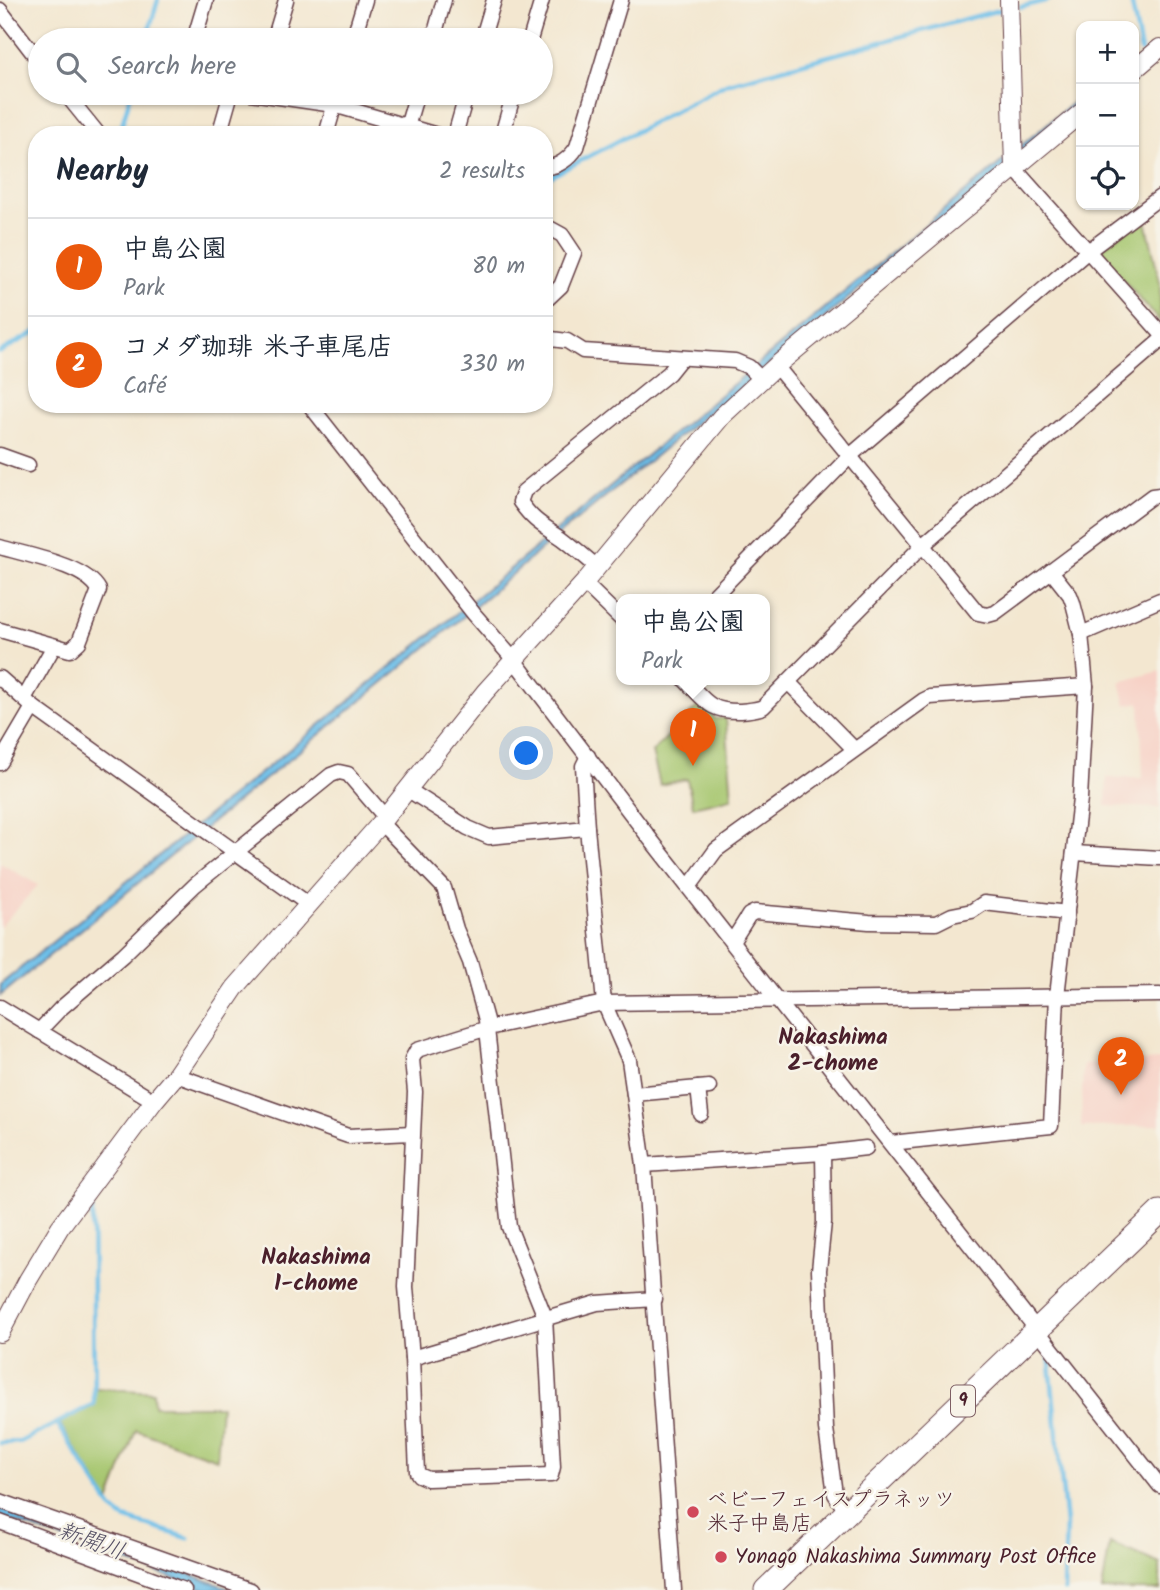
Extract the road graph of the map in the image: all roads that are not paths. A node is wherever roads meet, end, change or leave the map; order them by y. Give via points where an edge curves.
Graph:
1 (206, 0) edge
2 (286, 0) edge
3 (365, 0) edge
4 (444, 0) edge
5 (494, 0) edge
6 (542, 0) edge
7 (621, 0) edge
8 (1009, 0) edge
9 (0, 10) edge
10 (198, 28) edge
11 (278, 28) edge
12 (357, 28) edge
13 (436, 28) edge
14 (486, 28) edge
15 (534, 28) edge
16 (28, 46) edge
17 (1160, 48) edge
18 (1139, 66) edge
19 (75, 105) edge
20 (228, 105) edge
21 (334, 105) edge
22 (351, 105) edge
23 (413, 105) edge
24 (464, 105) edge
25 (511, 105) edge
26 (1076, 117) edge
27 (92, 126) edge
28 (222, 126) edge
29 (328, 126) edge
30 (404, 126) edge
31 (407, 126) edge
32 (458, 126) edge
33 (505, 126) edge
34 (553, 166) edge
35 (1014, 168) junction
36 (1160, 197) edge
37 (553, 230) edge
38 (1088, 251) junction
39 (553, 294) edge
40 (1160, 332) edge
41 (553, 340) edge
42 (1160, 341) edge
43 (681, 358) junction
44 (776, 366) junction
45 (755, 373) junction
46 (316, 413) edge
47 (0, 455) edge
48 (851, 455) junction
49 (28, 465) dead end
50 (1160, 495) edge
51 (924, 544) junction
52 (0, 547) edge
53 (596, 566) junction
54 (1051, 571) junction
55 (584, 583) junction
56 (716, 594) edge
57 (1160, 600) edge
58 (616, 614) edge
59 (0, 631) edge
60 (1081, 634) junction
61 (54, 646) junction
62 (514, 660) junction
63 (0, 678) edge
64 (788, 682) junction
65 (690, 685) edge
66 (1086, 686) junction
67 (29, 702) junction
68 (854, 748) junction
69 (588, 756) junction
70 (0, 763) edge
71 (408, 789) junction
72 (383, 820) junction
73 (587, 828) junction
74 (236, 852) junction
75 (1074, 853) junction
76 (1160, 858) edge
77 (689, 887) junction
78 (308, 904) junction
79 (1067, 913) junction
80 (732, 943) junction
81 (1160, 995) edge
82 (1057, 996) junction
83 (779, 1000) junction
84 (604, 1003) junction
85 (0, 1007) edge
86 (488, 1028) junction
87 (39, 1031) junction
88 (176, 1075) junction
89 (634, 1094) junction
90 (154, 1101) junction
91 (701, 1114) dead end
92 (412, 1133) junction
93 (891, 1143) junction
94 (866, 1148) dead end
95 (823, 1153) junction
96 (644, 1165) junction
97 (1160, 1212) edge
98 (655, 1300) junction
99 (545, 1317) junction
100 (1037, 1331) junction
101 (0, 1333) edge
102 (412, 1358) junction
103 (1160, 1486) edge
104 (0, 1501) edge
105 (847, 1513) junction
106 (0, 1522) edge
107 (184, 1590) edge
108 (251, 1590) edge
109 (674, 1590) edge
110 (766, 1590) edge

1 - 10 street
2 - 11 street
3 - 12 street
4 - 13 street
5 - 14 street
6 - 15 street
7 - 34 street via 577,147
8 - 35 street
9 - 16 street
17 - 18 street
19 - 27 street
20 - 28 street
21 - 29 street
22 - 30 street
23 - 31 street
24 - 32 street
25 - 33 street
26 - 35 street
35 - 38 street
35 - 44 street
36 - 38 street
37 - 39 street via 574,253 561,286
38 - 40 street
38 - 48 street
41 - 43 street
42 - 51 street
43 - 45 street via 735,361
43 - 53 street via 669,373 524,491 520,502 533,519
44 - 45 street
44 - 48 street
45 - 53 street
46 - 62 street
47 - 49 street
48 - 51 street
48 - 56 street
50 - 54 street via 1152,496
51 - 54 street via 984,615 995,613
51 - 64 street
52 - 61 street via 67,567 99,587 79,642 70,650
53 - 55 street
54 - 60 street via 1070,595
55 - 58 street
55 - 62 street
57 - 60 street
59 - 61 street
60 - 66 street
61 - 67 street
62 - 69 street
62 - 71 street
63 - 67 street
64 - 65 street via 759,709 725,712
64 - 68 street
66 - 68 street via 930,697
66 - 75 street
67 - 70 street
67 - 74 street
68 - 77 street via 716,850
69 - 73 street via 583,766
69 - 77 street
71 - 72 street
71 - 73 street via 489,837
72 - 74 street via 348,774 339,772
72 - 78 street
72 - 86 street via 444,888
73 - 84 street
74 - 78 street
74 - 87 street
75 - 76 street
75 - 79 street
77 - 80 street
78 - 88 street via 235,988
79 - 80 street via 984,903 936,923 923,923 755,912
79 - 82 street
80 - 83 street
81 - 82 street
82 - 83 street
82 - 93 street via 1051,1126
83 - 84 street
83 - 93 street
84 - 86 street
84 - 89 street via 629,1060
85 - 87 street
86 - 92 street via 416,1050 412,1059
86 - 99 street via 509,1227
87 - 90 street
88 - 90 street
88 - 92 street via 348,1136
89 - 91 street via 703,1087
89 - 96 street
90 - 101 street via 60,1227
92 - 102 street via 406,1287
93 - 100 street
94 - 95 street
95 - 96 street
95 - 105 street via 819,1270 826,1429 835,1494
96 - 98 street
97 - 100 highway, 9
98 - 99 street via 597,1303
98 - 109 street
99 - 102 street
99 - 102 street via 553,1470 549,1476 428,1479 419,1475
100 - 103 street
100 - 105 highway, 9
104 - 108 street
105 - 110 highway, 9
106 - 107 street

